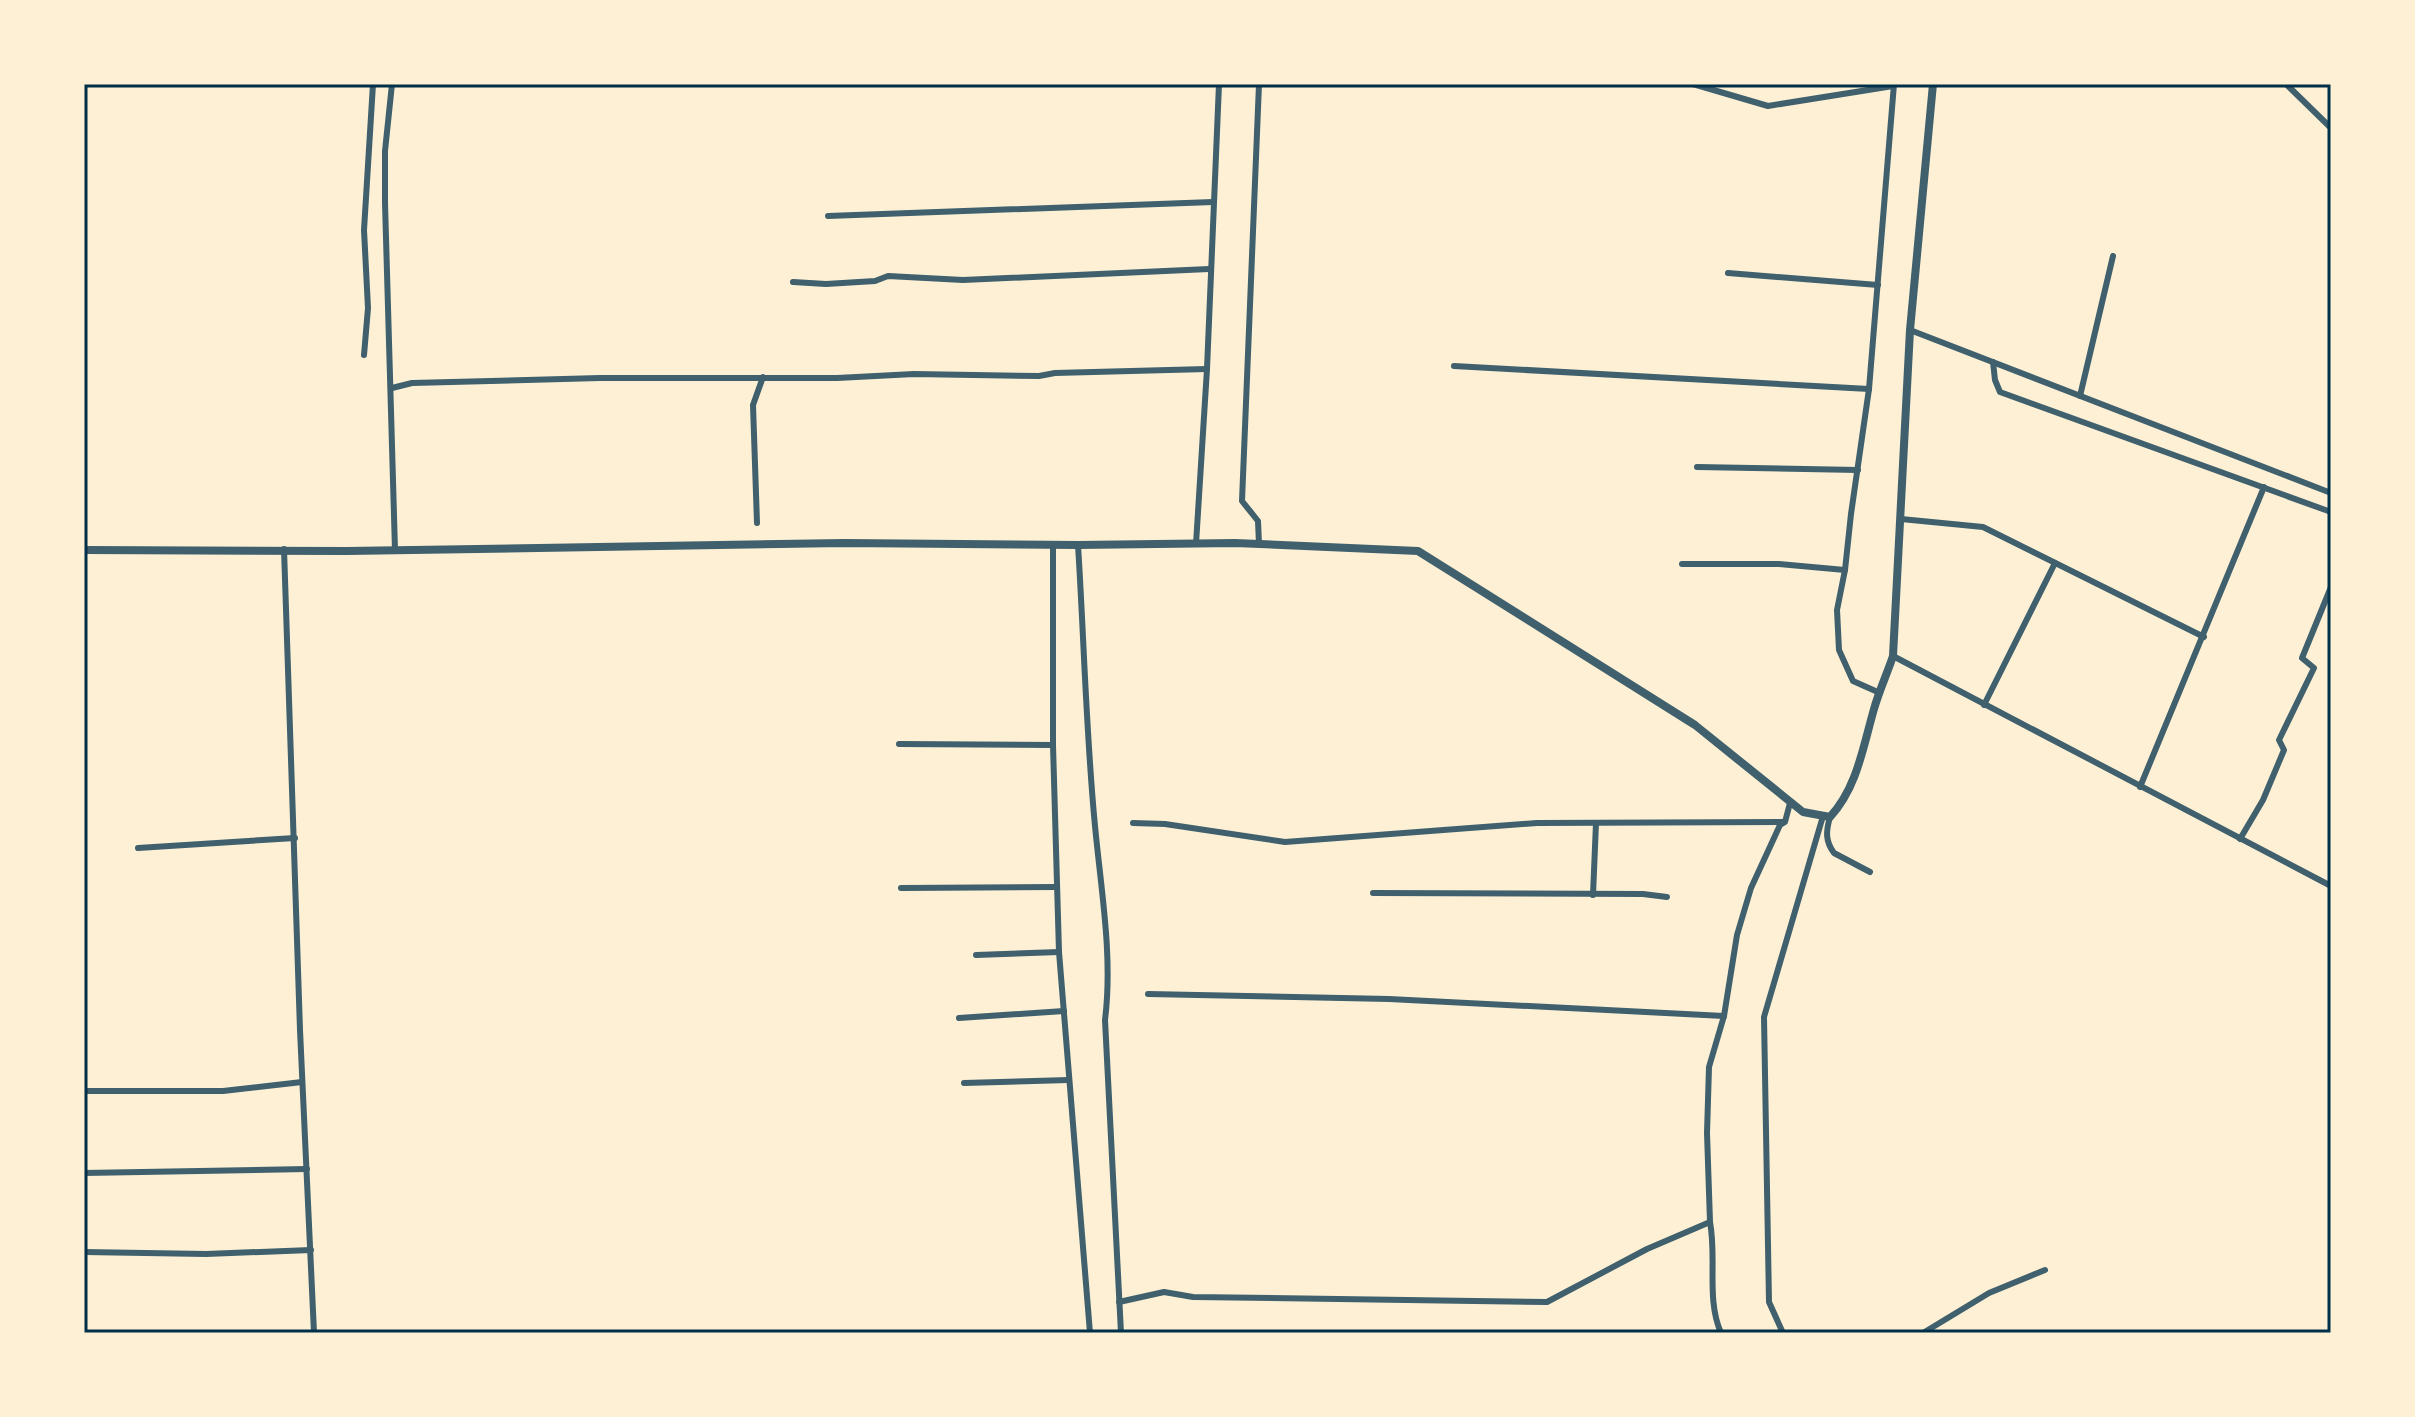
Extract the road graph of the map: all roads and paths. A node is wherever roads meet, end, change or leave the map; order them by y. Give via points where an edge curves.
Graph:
1 (373, 84) edge
2 (392, 84) edge
3 (1219, 84) edge
4 (1259, 84) edge
5 (1693, 84) edge
6 (1933, 84) edge
7 (2286, 84) edge
8 (1894, 85) edge
9 (2331, 128) edge
10 (1213, 202) junction
11 (828, 216) dead end
12 (2113, 256) dead end
13 (1209, 269) junction
14 (1728, 273) dead end
15 (793, 282) dead end
16 (1878, 285) junction
17 (1910, 330) junction
18 (364, 355) dead end
19 (1993, 362) junction
20 (1454, 366) dead end
21 (1207, 369) junction
22 (763, 377) junction
23 (392, 388) junction
24 (1869, 389) junction
25 (2080, 396) junction
26 (1697, 467) dead end
27 (1858, 470) junction
28 (2264, 487) junction
29 (2331, 493) edge
30 (2331, 512) edge
31 (1901, 519) junction
32 (757, 523) dead end
33 (1196, 544) junction
34 (1259, 544) junction
35 (1053, 545) junction
36 (1078, 545) junction
37 (284, 549) junction
38 (84, 550) edge
39 (395, 550) junction
40 (2055, 563) junction
41 (1682, 564) dead end
42 (1845, 570) junction
43 (2331, 587) edge
44 (2204, 637) junction
45 (1893, 656) junction
46 (1880, 693) junction
47 (1984, 705) junction
48 (899, 744) dead end
49 (1053, 745) junction
50 (2140, 787) junction
51 (1790, 803) junction
52 (1826, 816) junction
53 (1785, 822) junction
54 (1133, 823) dead end
55 (1596, 823) junction
56 (295, 838) junction
57 (2240, 839) junction
58 (138, 848) dead end
59 (1870, 872) dead end
60 (2331, 886) edge
61 (1057, 887) junction
62 (901, 888) dead end
63 (1373, 893) dead end
64 (1593, 895) junction
65 (1667, 897) dead end
66 (1059, 952) junction
67 (976, 955) dead end
68 (1148, 994) dead end
69 (1064, 1011) junction
70 (1724, 1016) junction
71 (959, 1018) dead end
72 (1069, 1080) junction
73 (302, 1082) junction
74 (964, 1083) dead end
75 (84, 1091) edge
76 (307, 1169) junction
77 (84, 1173) edge
78 (1710, 1222) junction
79 (311, 1250) junction
80 (84, 1252) edge
81 (2045, 1270) dead end
82 (1119, 1302) junction
83 (314, 1333) edge
84 (1090, 1333) edge
85 (1121, 1333) edge
86 (1721, 1333) edge
87 (1783, 1333) edge
88 (1923, 1333) edge

1 - 18 street via 364,230
2 - 23 street via 385,177
3 - 10 street
4 - 34 street via 1242,501 1258,521
5 - 8 street via 1768,106
6 - 17 street
7 - 9 street
8 - 16 street
10 - 11 street
10 - 13 street
12 - 25 street
13 - 15 street
13 - 21 street
14 - 16 street
16 - 24 street
17 - 19 street
17 - 31 street
19 - 25 street
19 - 28 street via 2000,392
20 - 24 street
21 - 22 street
21 - 33 street
22 - 23 street via 488,380
22 - 32 street via 753,405
23 - 39 street
24 - 27 street
25 - 29 street
26 - 27 street
27 - 42 street
28 - 30 street
28 - 44 street
31 - 40 street via 1983,527
31 - 45 street
33 - 34 street
33 - 36 street
34 - 51 street via 1418,551 1695,725
35 - 36 street
35 - 39 street
35 - 49 street
36 - 82 street via 1105,917
37 - 38 street
37 - 39 street
37 - 56 street
40 - 44 street
40 - 47 street
41 - 42 street
42 - 46 street via 1837,610 1839,650 1853,681
43 - 57 street via 2302,658 2314,668 2279,740 2284,750 2263,800
44 - 50 street
45 - 46 street
45 - 47 street
46 - 52 street via 1852,784 1843,803
47 - 50 street
48 - 49 street
49 - 61 street
50 - 57 street
51 - 52 street via 1803,812
51 - 53 street
52 - 59 street via 1834,853
52 - 87 street via 1764,1017 1769,1302
53 - 55 street
53 - 70 street via 1751,888 1734,945
54 - 55 street via 1285,842
55 - 64 street
56 - 58 street
56 - 73 street
57 - 60 street
61 - 62 street
61 - 66 street
63 - 64 street
64 - 65 street
66 - 67 street
66 - 69 street
68 - 70 street via 1389,999
69 - 71 street
69 - 72 street
70 - 78 street via 1709,1067
72 - 74 street
72 - 84 street
73 - 75 street via 223,1091
73 - 76 street
76 - 77 street
76 - 79 street
78 - 82 street via 1547,1302 1193,1297 1164,1292
78 - 86 street via 1715,1246 1712,1307
79 - 80 street
79 - 83 street
81 - 88 street via 1989,1293
82 - 85 street

